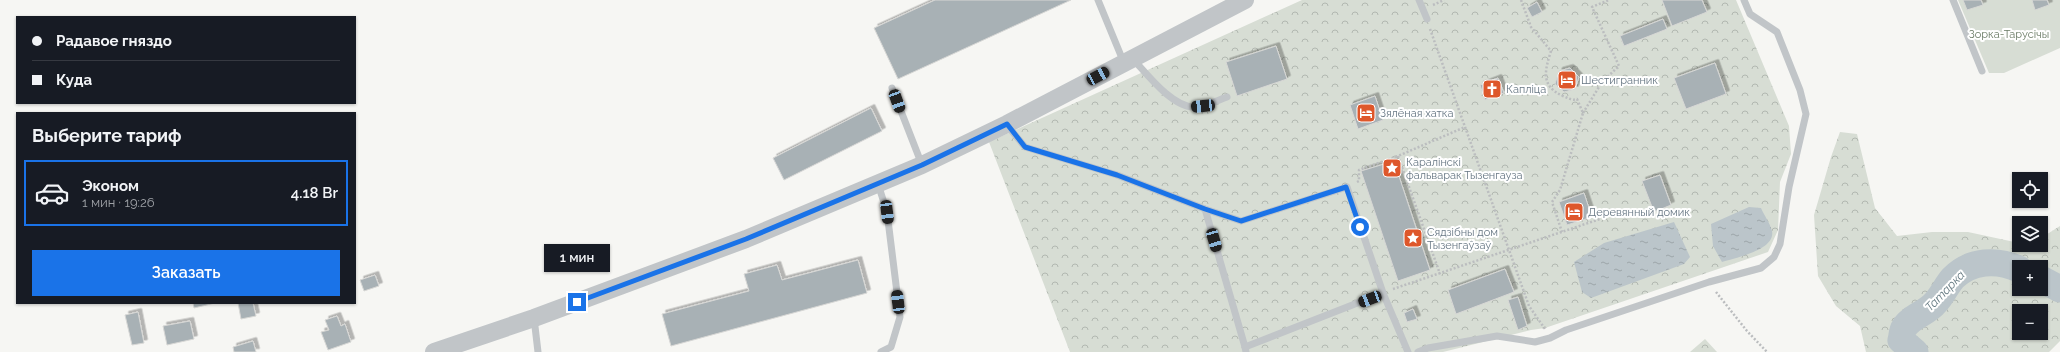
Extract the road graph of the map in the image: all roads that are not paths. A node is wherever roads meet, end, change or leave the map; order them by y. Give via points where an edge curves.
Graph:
1 (1098, 0) edge
2 (1245, 0) edge
3 (1419, 0) edge
4 (1744, 0) edge
5 (1953, 0) edge
6 (1427, 19) road end
7 (1129, 61) junction
8 (1982, 71) dead end
9 (892, 88) dead end
10 (1227, 97) dead end
11 (1007, 124) junction
12 (922, 165) junction
13 (878, 183) junction
14 (1205, 209) junction
15 (1384, 293) junction
16 (534, 318) junction
17 (1246, 349) edge
18 (434, 352) edge
19 (538, 352) edge
20 (881, 352) edge
21 (1408, 352) edge
22 (1418, 352) edge

1 - 7 lane
2 - 7 street
3 - 6 lane
4 - 22 lane via 1750,14 1777,32 1800,90 1806,114 1780,244 1774,257 1761,268 1709,282 1566,330 1550,338 1534,342 1497,336
5 - 8 lane
7 - 10 lane via 1184,105 1203,106
7 - 11 street
9 - 12 lane
11 - 12 street
11 - 14 lane via 1025,147 1117,175
12 - 13 street
13 - 16 street via 746,239
13 - 20 lane via 887,212 900,317 891,347
14 - 15 lane via 1241,221 1346,187
14 - 17 lane
15 - 17 lane
15 - 21 lane
16 - 18 street
16 - 19 lane

